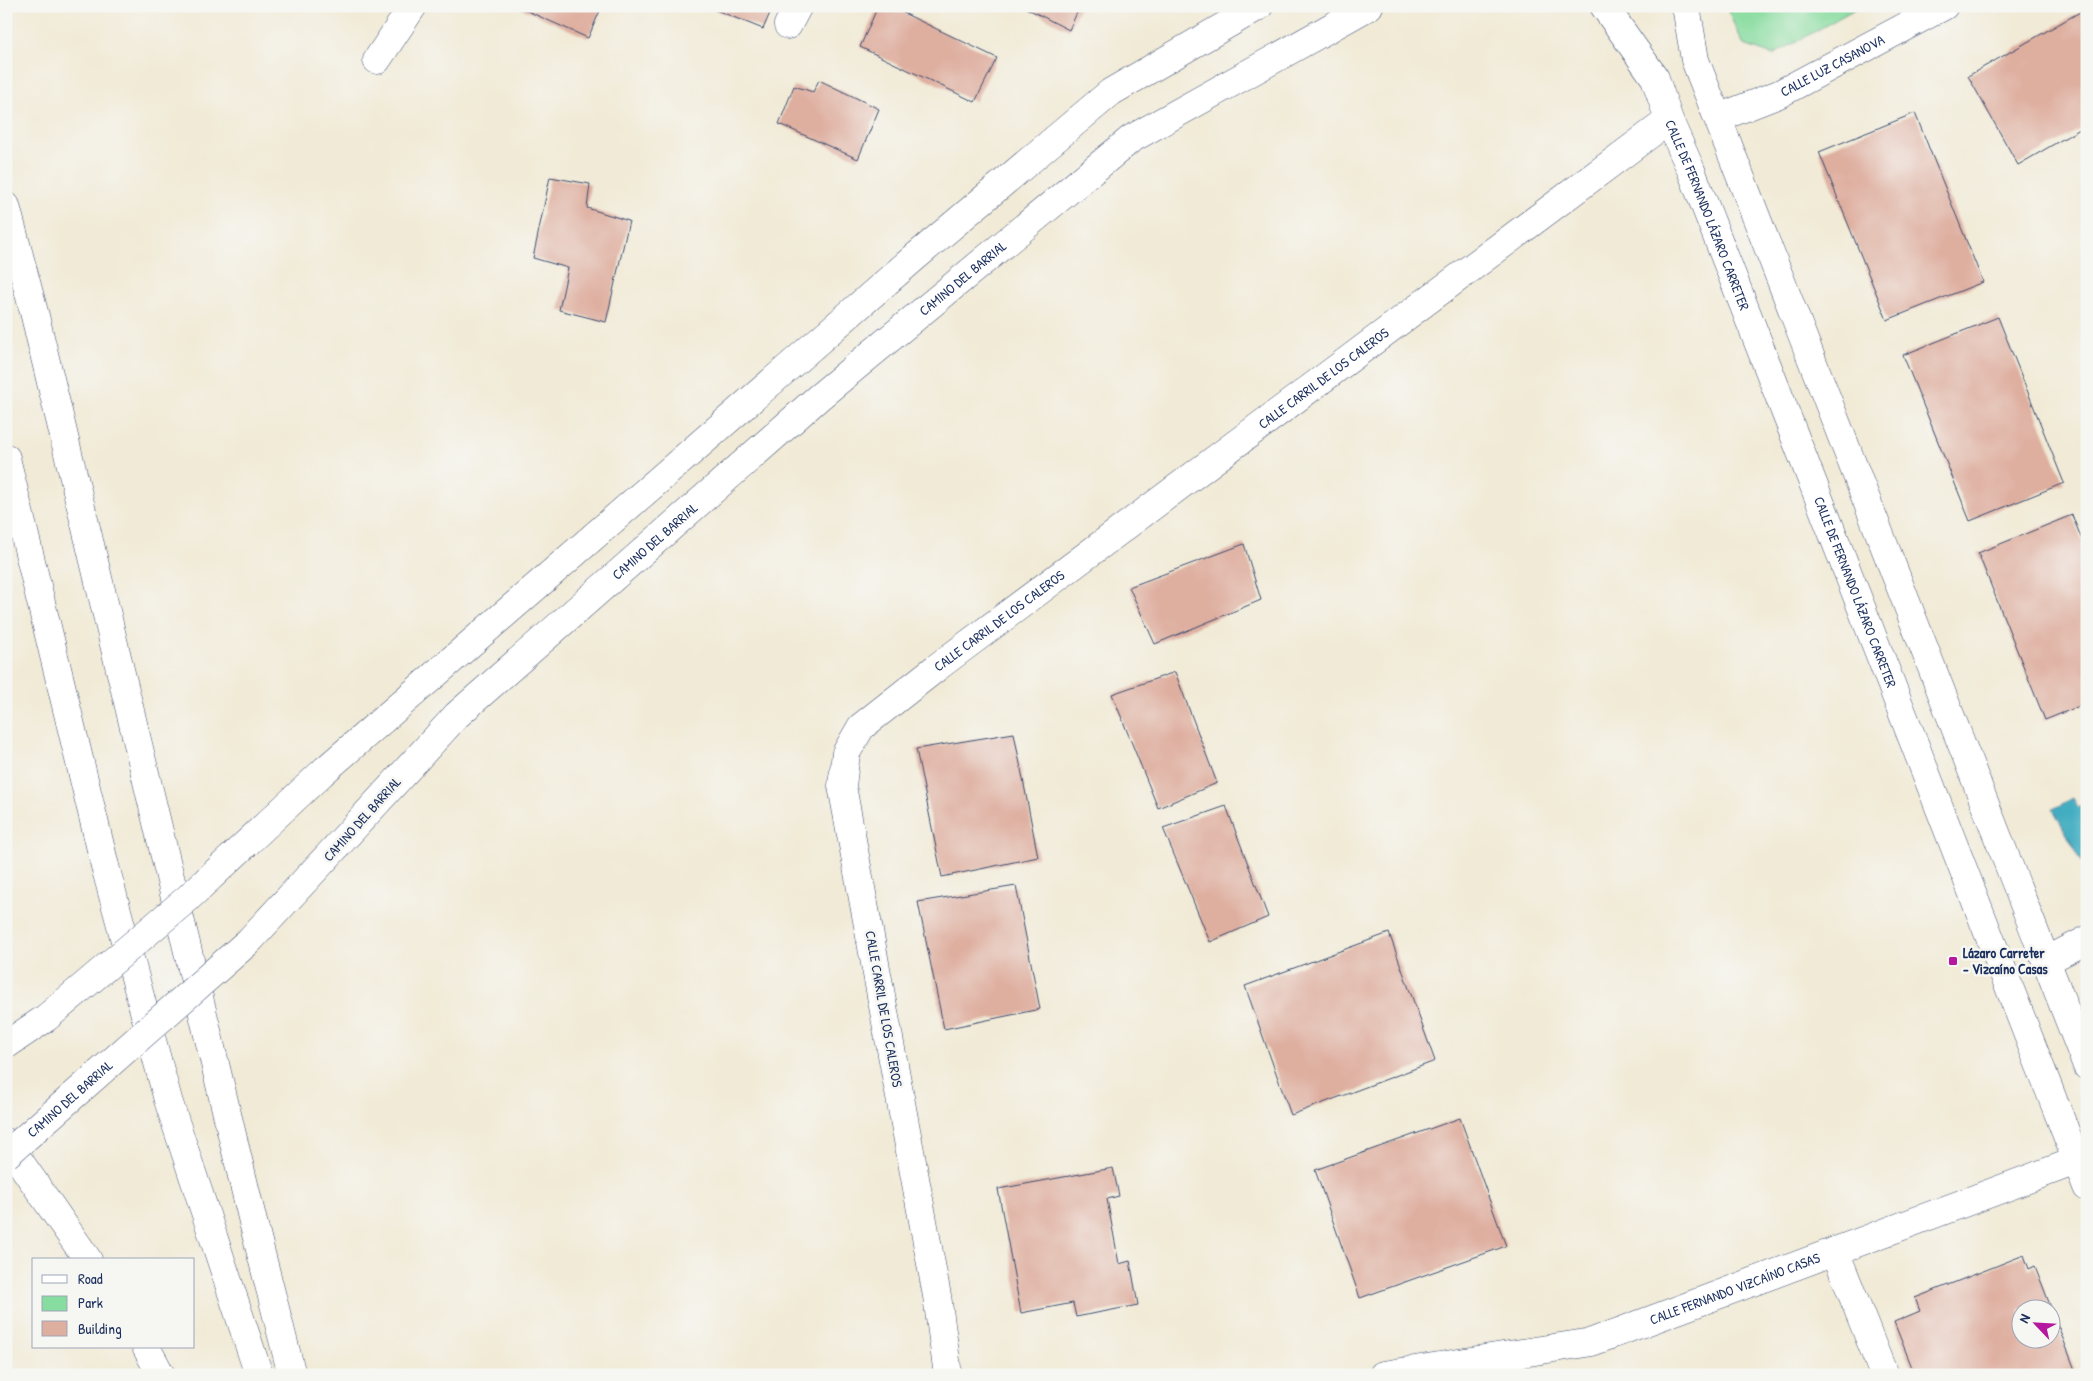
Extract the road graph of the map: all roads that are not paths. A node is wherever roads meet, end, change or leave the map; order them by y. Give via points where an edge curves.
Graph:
1 (413, 6) edge
2 (1259, 6) edge
3 (1369, 6) edge
4 (1604, 6) edge
5 (1686, 6) edge
6 (1944, 6) edge
7 (377, 60) dead end
8 (1718, 118) junction
9 (1669, 120) junction
10 (6, 206) edge
11 (6, 458) edge
12 (2087, 940) edge
13 (2046, 962) junction
14 (6, 1045) edge
15 (2087, 1066) edge
16 (6, 1142) edge
17 (6, 1155) edge
18 (2076, 1161) junction
19 (2087, 1188) edge
20 (1835, 1251) junction
21 (87, 1258) edge
22 (147, 1348) edge
23 (161, 1375) edge
24 (259, 1375) edge
25 (292, 1375) edge
26 (948, 1375) edge
27 (1383, 1375) edge
28 (1884, 1375) edge

1 - 7 main road
2 - 14 main road, bridge via 1111,92 914,258 324,771 188,898 46,1018
3 - 17 main road, CAMINO DEL BARRIAL, bridge via 1131,139 819,397 457,715 249,942
4 - 9 main road, CALLE DE FERNANDO LÁZARO CARRETER via 1655,78
5 - 8 main road via 1694,60
6 - 8 main road, CALLE LUZ CASANOVA via 1779,94
8 - 13 main road
9 - 18 main road, CALLE DE FERNANDO LÁZARO CARRETER
9 - 26 main road, CALLE CARRIL DE LOS CALEROS via 936,668 861,728 846,753 842,786 937,1296
10 - 25 main road
11 - 24 main road via 105,866 168,1100
12 - 13 main road
13 - 15 main road
16 - 21 main road
18 - 19 main road, CALLE DE FERNANDO LÁZARO CARRETER
18 - 20 main road, CALLE FERNANDO VIZCAÍNO CASAS
20 - 27 main road, CALLE FERNANDO VIZCAÍNO CASAS via 1592,1342
20 - 28 main road
22 - 23 main road

